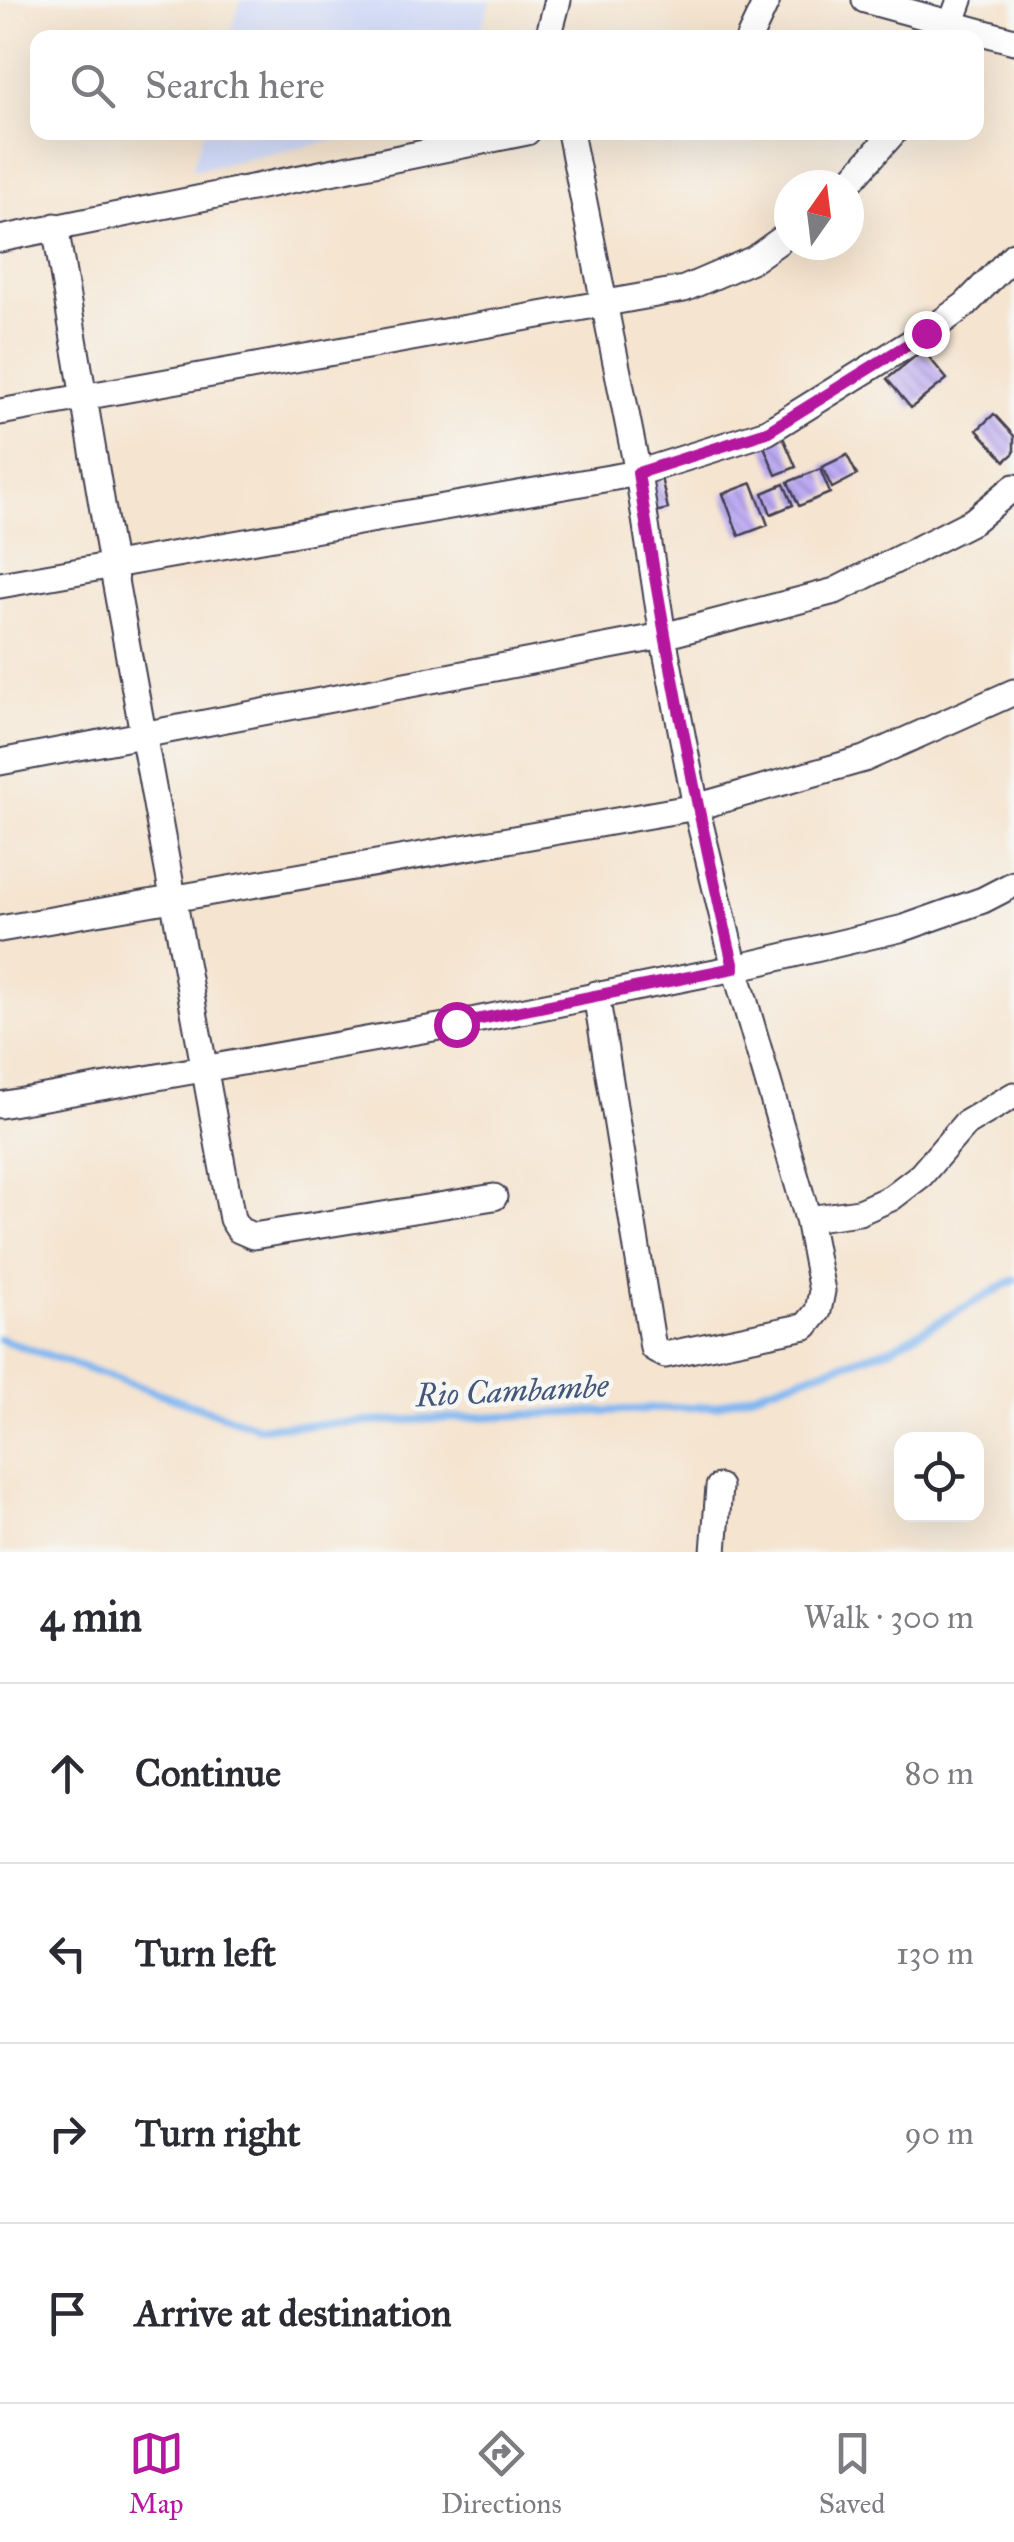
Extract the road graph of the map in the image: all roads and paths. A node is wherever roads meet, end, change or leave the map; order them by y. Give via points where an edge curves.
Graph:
1 (558, 0) edge
2 (766, 0) edge
3 (865, 0) edge
4 (953, 20) edge
5 (550, 30) edge
6 (753, 30) edge
7 (982, 30) edge
8 (984, 31) edge
9 (1014, 41) edge
10 (483, 140) edge
11 (572, 140) edge
12 (887, 140) edge
13 (860, 170) edge
14 (54, 226) junction
15 (0, 238) edge
16 (774, 245) edge
17 (1014, 256) edge
18 (603, 306) junction
19 (84, 398) junction
20 (0, 412) edge
21 (638, 473) junction
22 (1014, 488) edge
23 (112, 564) junction
24 (0, 585) edge
25 (663, 636) junction
26 (1014, 692) edge
27 (143, 735) junction
28 (0, 762) edge
29 (696, 807) junction
30 (1014, 884) edge
31 (173, 898) junction
32 (0, 930) edge
33 (734, 968) junction
34 (596, 994) junction
35 (204, 1068) junction
36 (1014, 1095) edge
37 (0, 1104) edge
38 (494, 1197) dead end
39 (808, 1219) junction
40 (719, 1487) dead end
41 (714, 1552) edge

1 - 5 street
2 - 6 street
3 - 4 street
4 - 7 street
8 - 9 street
10 - 14 street
11 - 18 street
12 - 13 street
14 - 15 street
14 - 19 street
16 - 18 street via 684,289
17 - 21 street via 926,333 767,432
18 - 19 street
18 - 21 street
19 - 20 street
19 - 23 street
21 - 23 street
21 - 25 street
22 - 25 street via 973,522 835,591
23 - 24 street
23 - 27 street
25 - 27 street
25 - 29 street
26 - 29 street via 864,759
27 - 28 street
27 - 31 street
29 - 31 street
29 - 33 street
30 - 33 street via 904,928
31 - 32 street
31 - 35 street
33 - 34 street
33 - 39 street
34 - 35 street
34 - 39 street via 656,1351 665,1356 806,1326 822,1292
35 - 37 street
35 - 38 street via 239,1230 253,1236
36 - 39 street via 964,1124 920,1176 891,1198 860,1212
40 - 41 street

